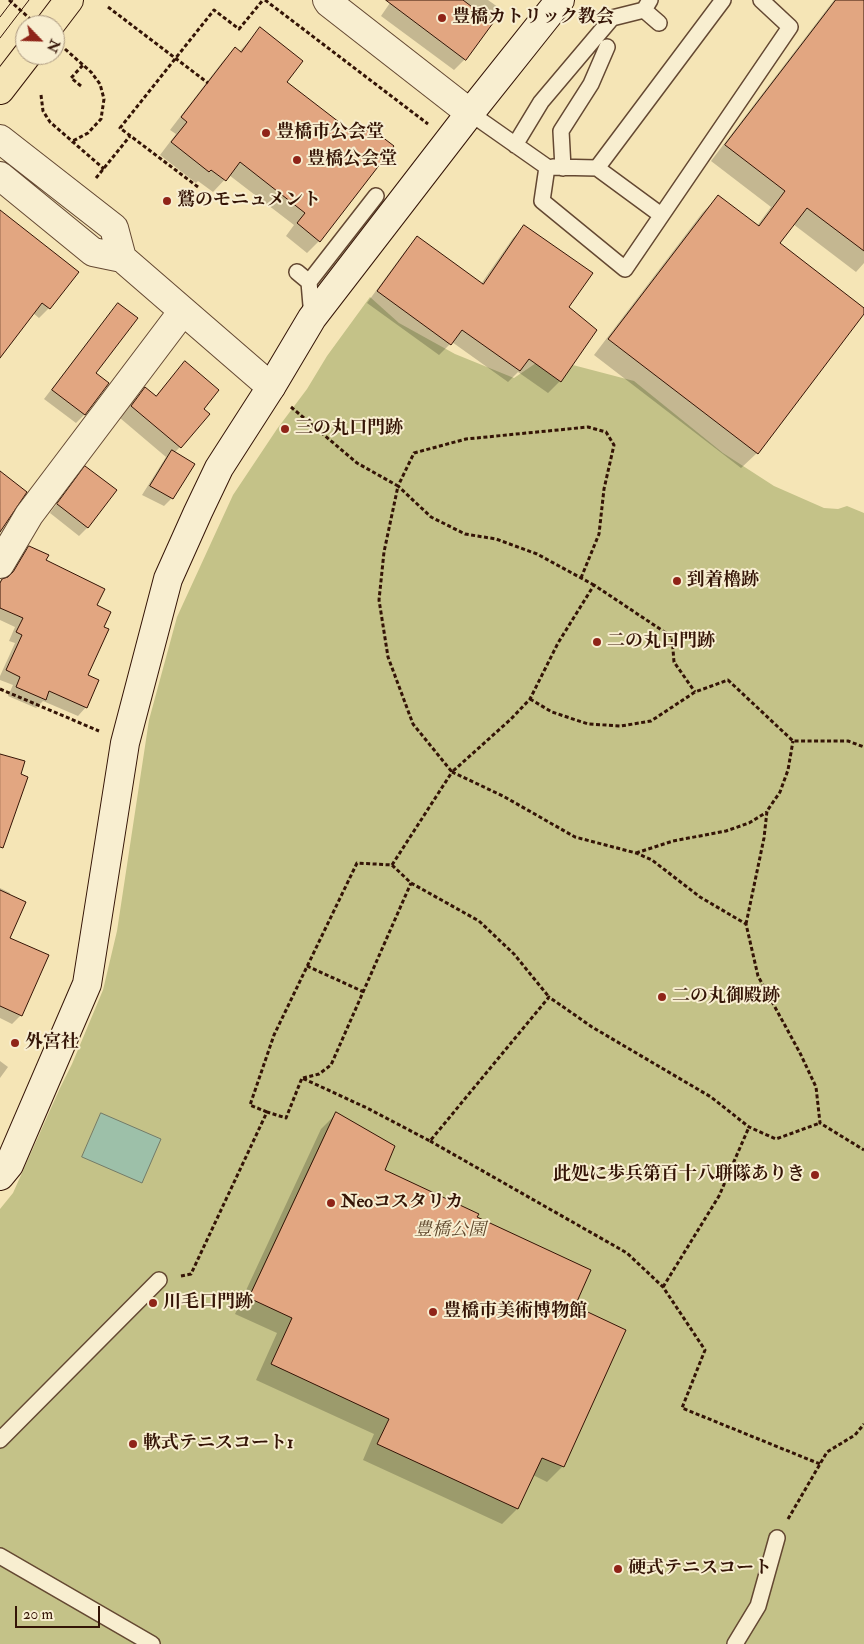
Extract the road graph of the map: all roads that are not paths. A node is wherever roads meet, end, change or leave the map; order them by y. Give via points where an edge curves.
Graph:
1 (69, 0) edge
2 (560, 0) edge
3 (723, 0) edge
4 (761, 0) edge
5 (326, 1) edge
6 (647, 5) edge
7 (64, 15) edge
8 (659, 23) dead end
9 (607, 47) dead end
10 (19, 65) edge
11 (0, 90) edge
12 (470, 114) junction
13 (0, 139) edge
14 (515, 145) junction
15 (546, 167) junction
16 (563, 168) junction
17 (597, 168) junction
18 (0, 176) edge
19 (376, 196) dead end
20 (661, 215) junction
21 (122, 258) junction
22 (297, 272) dead end
23 (310, 282) junction
24 (184, 311) junction
25 (312, 318) junction
26 (280, 396) junction
27 (0, 564) edge
28 (0, 1176) edge
29 (159, 1280) road end
30 (0, 1440) edge
31 (777, 1538) road end
32 (0, 1556) edge
33 (152, 1644) edge
34 (735, 1644) edge

1 - 7 highway
2 - 12 street
3 - 17 lane
4 - 20 lane via 790,27
5 - 12 street
6 - 8 lane
6 - 14 lane via 612,18 541,102
9 - 16 lane via 591,84 561,131
10 - 11 highway
12 - 14 lane
12 - 25 street
13 - 21 street via 114,228
14 - 15 lane
15 - 16 lane
15 - 20 lane via 542,200 625,269
16 - 17 lane
17 - 20 lane
18 - 21 street via 93,252
19 - 23 lane
21 - 24 street
22 - 23 lane
23 - 25 lane
24 - 26 street
24 - 27 street via 29,515
25 - 26 street
26 - 28 street via 219,468 168,579 124,743 87,984 9,1165
29 - 30 lane
31 - 34 lane via 758,1606
32 - 33 lane

